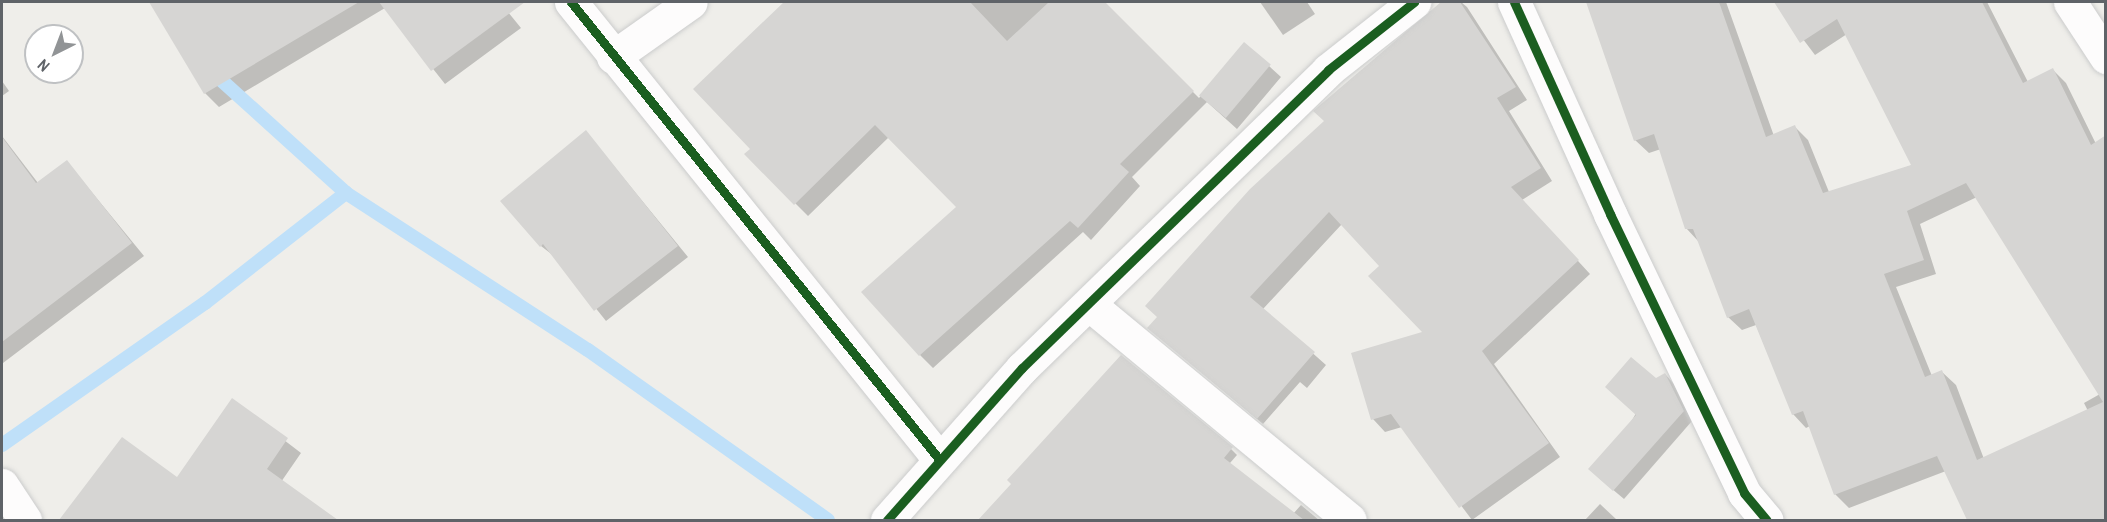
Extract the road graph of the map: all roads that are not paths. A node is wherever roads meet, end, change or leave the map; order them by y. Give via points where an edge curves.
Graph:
1 (571, 2) edge
2 (691, 2) edge
3 (1414, 2) edge
4 (1514, 2) edge
5 (2070, 2) edge
6 (613, 57) junction
7 (2106, 57) edge
8 (1090, 305) junction
9 (939, 459) junction
10 (2, 485) edge
11 (25, 520) edge
12 (887, 520) edge
13 (1350, 520) edge
14 (1767, 520) edge

1 - 6 street
2 - 6 street
3 - 8 street via 1328,70
4 - 14 street via 1744,493
5 - 7 street
6 - 9 street
8 - 9 street via 1022,368
8 - 13 street
9 - 12 street
10 - 11 street

